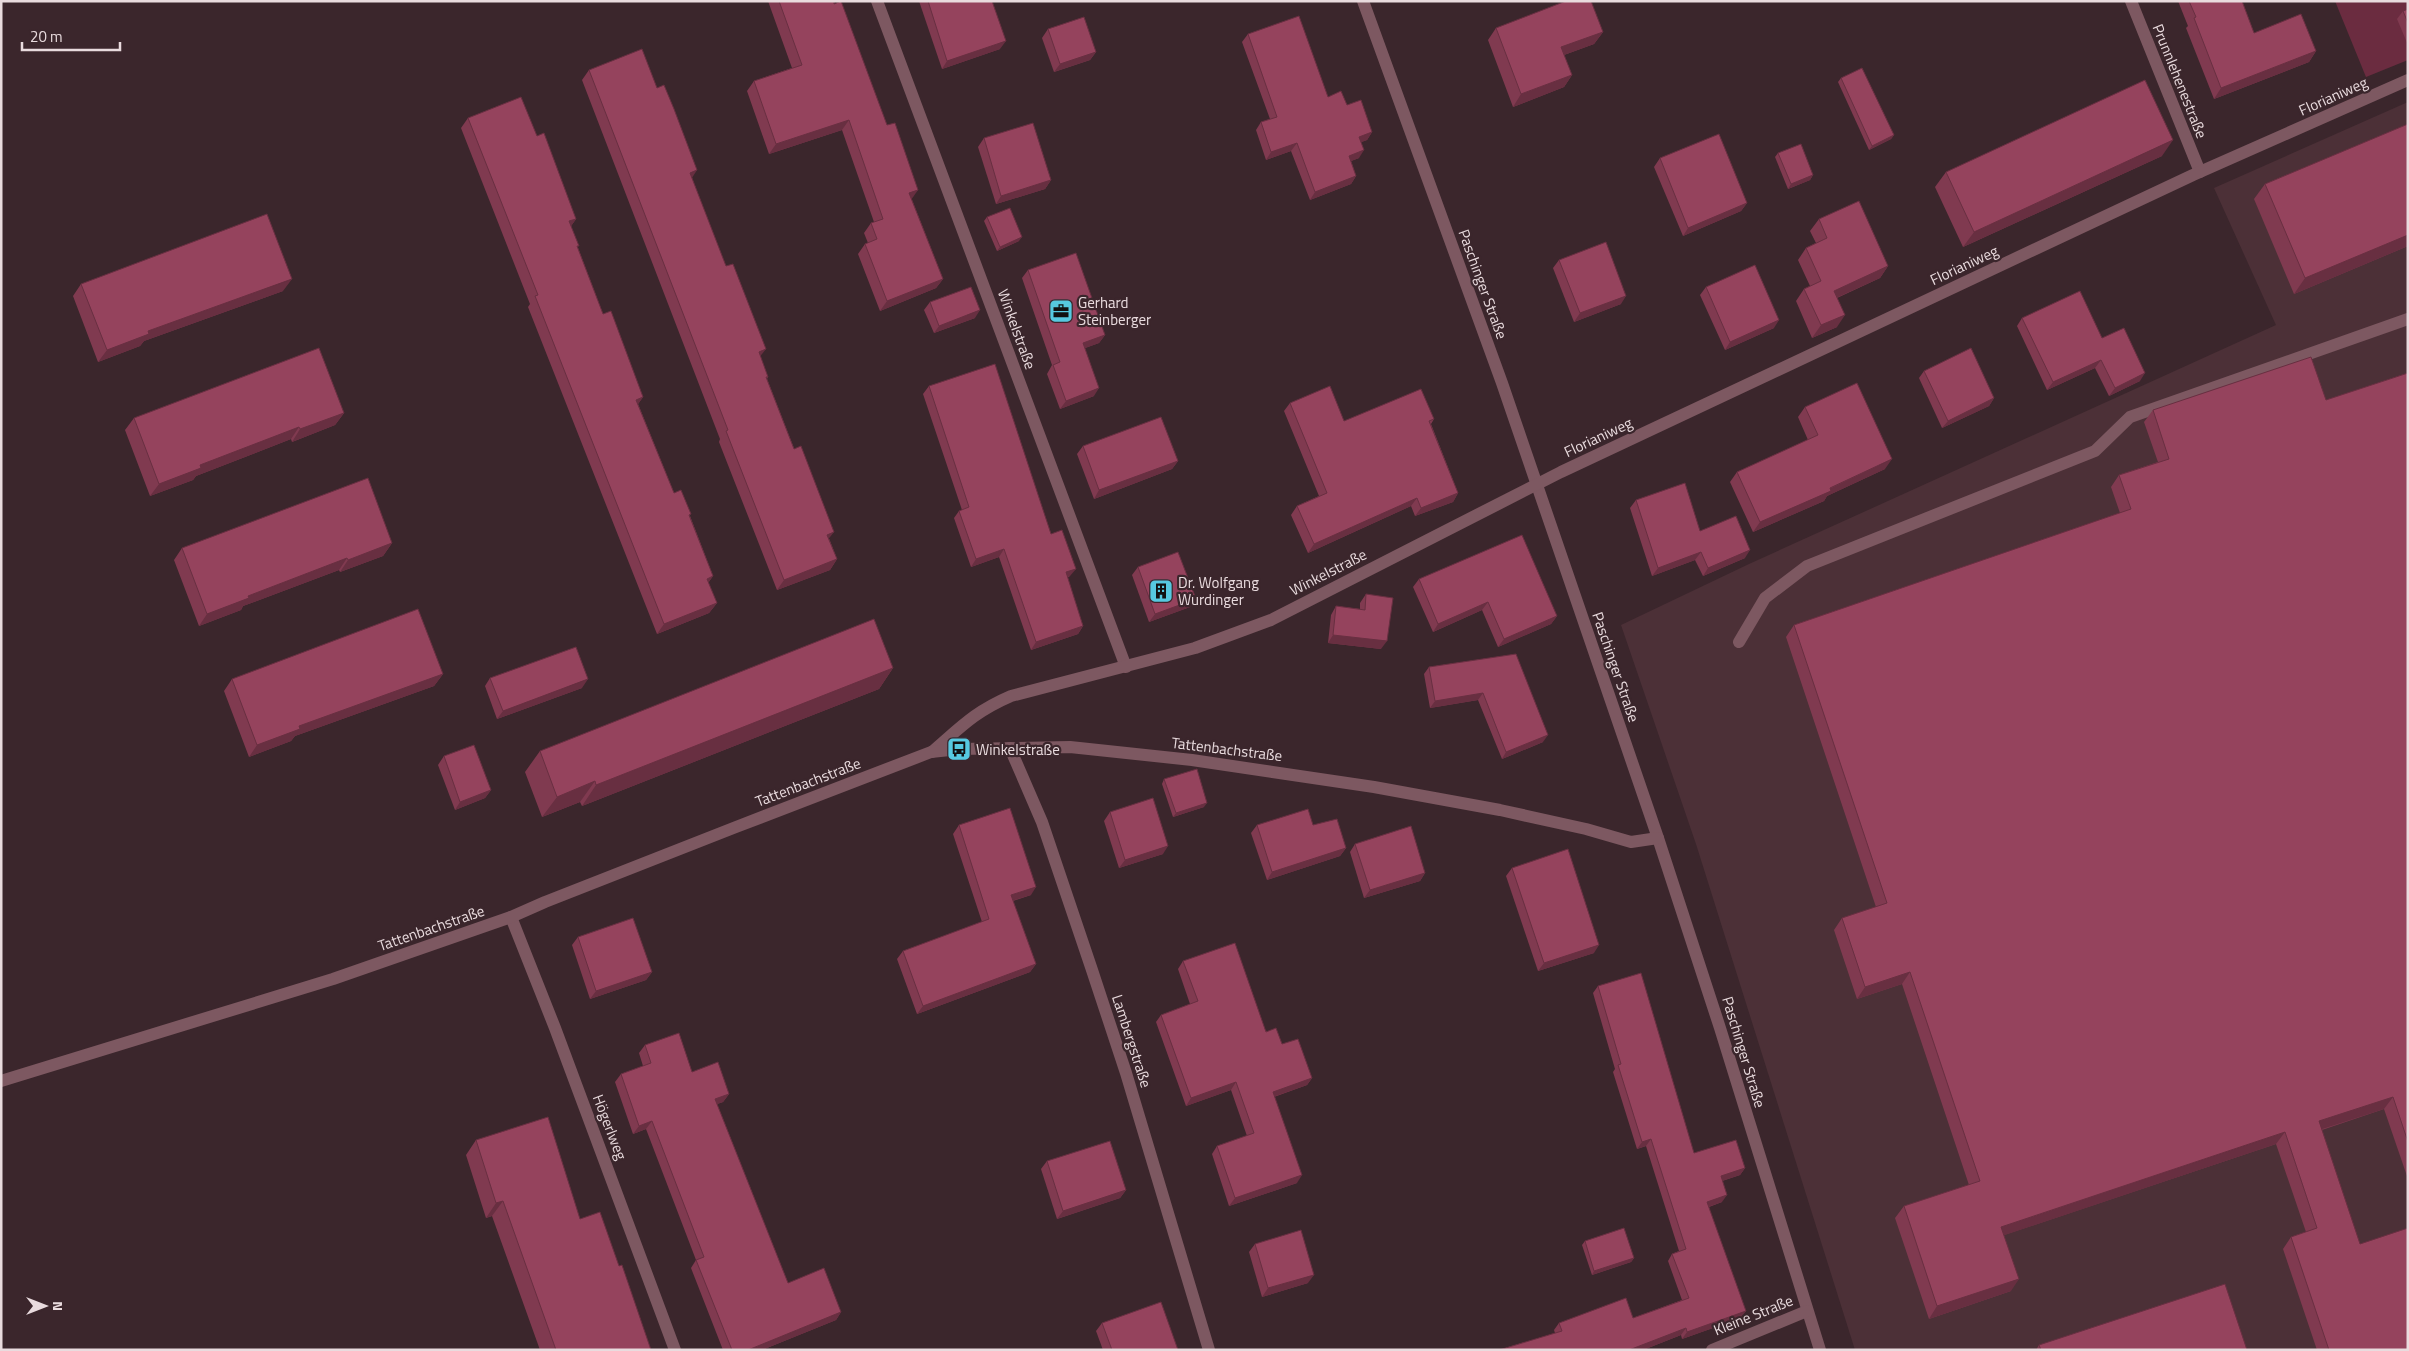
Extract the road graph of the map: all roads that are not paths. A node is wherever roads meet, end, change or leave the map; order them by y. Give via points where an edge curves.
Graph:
1 (877, 1) edge
2 (1363, 1) edge
3 (2131, 1) edge
4 (2408, 80) edge
5 (2200, 172) junction
6 (2408, 319) edge
7 (1537, 485) junction
8 (1739, 642) dead end
9 (1126, 667) junction
10 (1010, 748) junction
11 (932, 752) junction
12 (1658, 838) junction
13 (511, 917) junction
14 (1, 1081) edge
15 (1806, 1311) junction
16 (675, 1350) edge
17 (1209, 1350) edge
18 (1712, 1350) edge
19 (1820, 1350) edge

1 - 9 street, Winkelstraße
2 - 7 street, Paschinger Straße
3 - 5 street, Prunnlehenestraße
4 - 5 street, Florianiweg
5 - 7 street, Florianiweg
6 - 8 street via 2130,417 2095,451 1807,566 1764,598
7 - 9 street, Winkelstraße via 1271,620 1196,648
7 - 12 street, Paschinger Straße
9 - 11 street, Winkelstraße via 1011,696 985,707
10 - 11 street, Tattenbachstraße
10 - 12 street, Tattenbachstraße via 1070,747 1276,771 1500,810 1631,842
10 - 17 street, Lambergstraße via 1042,822 1098,988
11 - 13 street, Tattenbachstraße
12 - 15 street, Paschinger Straße
13 - 14 street, Tattenbachstraße via 333,979
13 - 16 street, Högerlweg
15 - 18 street, Kleine Straße
15 - 19 street, Paschinger Straße

